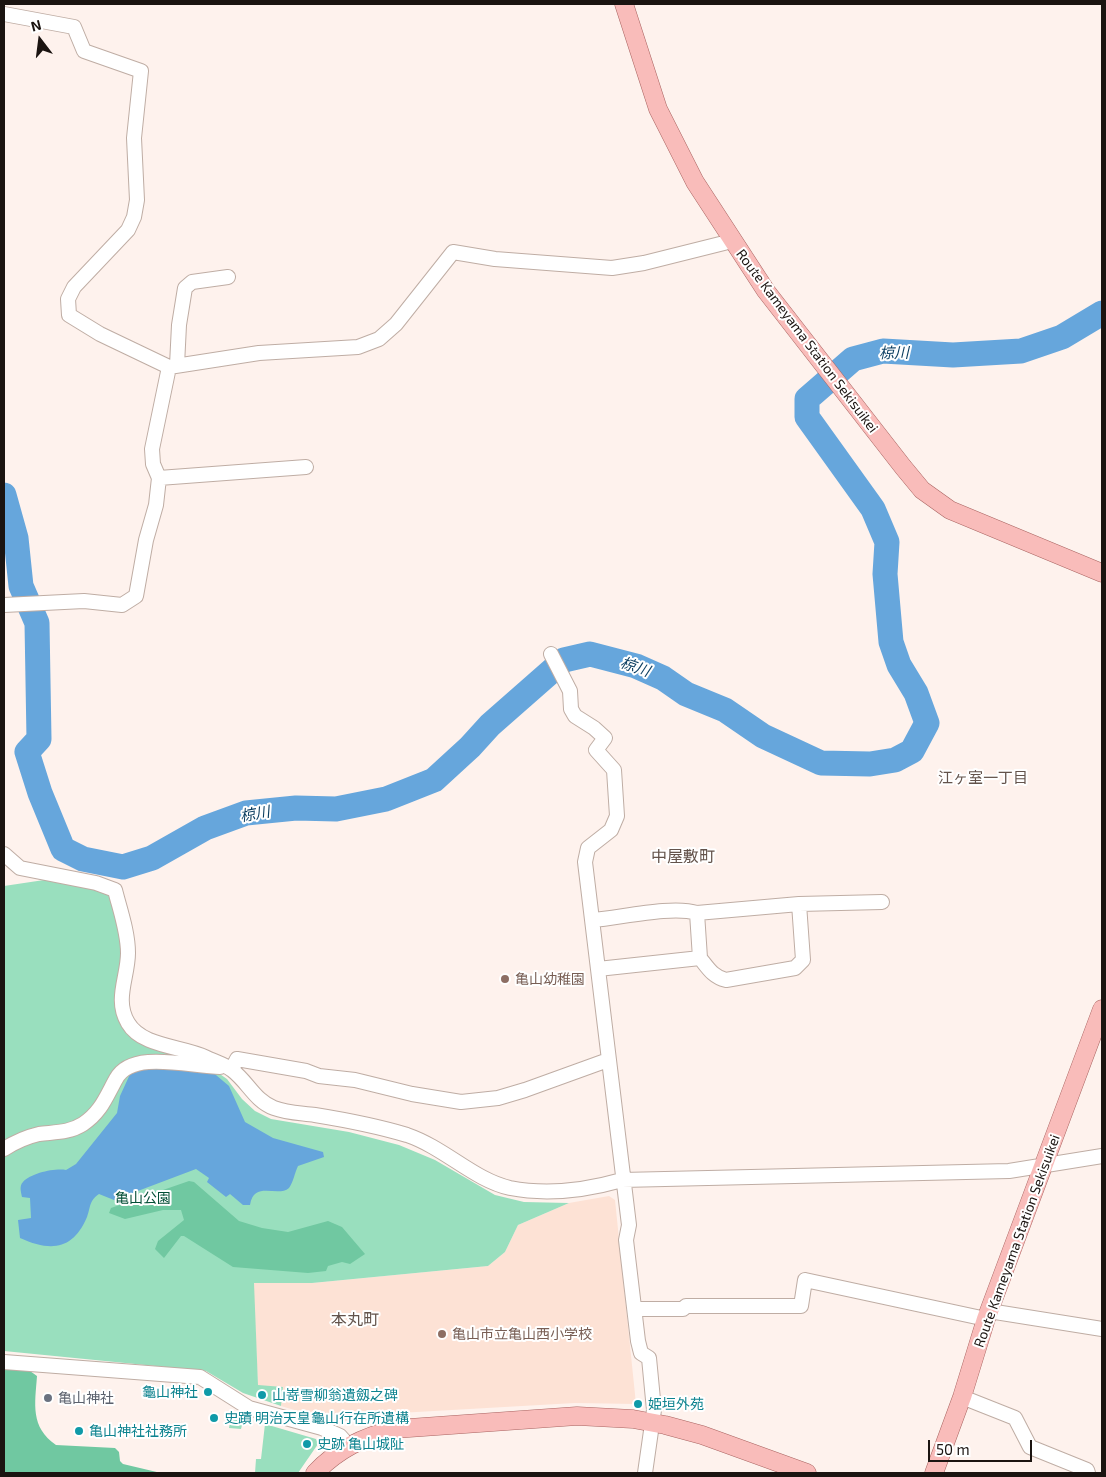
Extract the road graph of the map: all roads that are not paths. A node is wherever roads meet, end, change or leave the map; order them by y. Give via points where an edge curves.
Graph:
1 (624, 4) edge
2 (4, 14) edge
3 (732, 241) junction
4 (228, 276) dead end
5 (173, 366) junction
6 (306, 467) dead end
7 (159, 478) junction
8 (1102, 573) edge
9 (5, 605) edge
10 (551, 655) dead end
11 (4, 854) edge
12 (882, 902) dead end
13 (800, 904) junction
14 (697, 913) junction
15 (593, 920) junction
16 (700, 958) junction
17 (598, 969) junction
18 (1102, 1009) edge
19 (608, 1060) junction
20 (228, 1068) junction
21 (4, 1148) edge
22 (1102, 1156) edge
23 (1045, 1164) junction
24 (622, 1180) junction
25 (636, 1309) junction
26 (988, 1315) junction
27 (1102, 1329) edge
28 (4, 1362) edge
29 (962, 1396) junction
30 (653, 1422) junction
31 (348, 1445) junction
32 (315, 1473) edge
33 (645, 1473) edge
34 (807, 1473) edge
35 (934, 1473) edge
36 (1088, 1473) edge

1 - 3 main road, Route Kameyama Station Sekisuikei via 658,109 695,182
2 - 5 street via 74,27 84,51 141,71 134,138 137,200 134,217 128,230 74,287 68,299 69,315 100,334
3 - 5 street via 612,268 495,259 453,252 396,324 380,339 358,347 259,353
3 - 8 main road, Route Kameyama Station Sekisuikei via 844,393 922,490 950,510
4 - 5 street via 192,282 185,288
5 - 7 street via 152,449 153,464
6 - 7 street
7 - 9 street via 136,596 122,605 84,601
10 - 15 street via 570,691 571,709 575,716 605,738 596,750 614,770 617,816 611,830 588,848 585,862
11 - 20 street via 20,868 96,883 115,890 126,933 128,954 121,994 128,1023 135,1032 151,1041 186,1049
12 - 13 street
13 - 14 street
13 - 16 street via 803,960 795,968 726,980 711,972
14 - 15 street via 688,910
14 - 16 street
15 - 17 street
16 - 17 street
17 - 19 street
18 - 23 main road, Route Kameyama Station Sekisuikei
19 - 20 street via 498,1098 461,1102 236,1059
19 - 24 street
20 - 21 street via 150,1061 133,1063 120,1072 97,1113 82,1124 56,1133 25,1138
20 - 24 street via 260,1101 273,1108 408,1136 435,1146 480,1176 509,1188 547,1192
22 - 23 street
23 - 24 street via 1009,1171
23 - 26 main road, Route Kameyama Station Sekisuikei
24 - 25 street
25 - 26 street via 801,1306 805,1280
25 - 30 street via 641,1353 649,1358
26 - 27 street
26 - 29 main road, Route Kameyama Station Sekisuikei
28 - 31 street via 200,1377 249,1408 322,1428 340,1436
29 - 35 main road, Route Kameyama Station Sekisuikei
29 - 36 street via 1015,1418 1030,1447
30 - 31 main road via 577,1416 418,1426 372,1435
30 - 33 street
30 - 34 main road via 702,1435
31 - 32 main road

